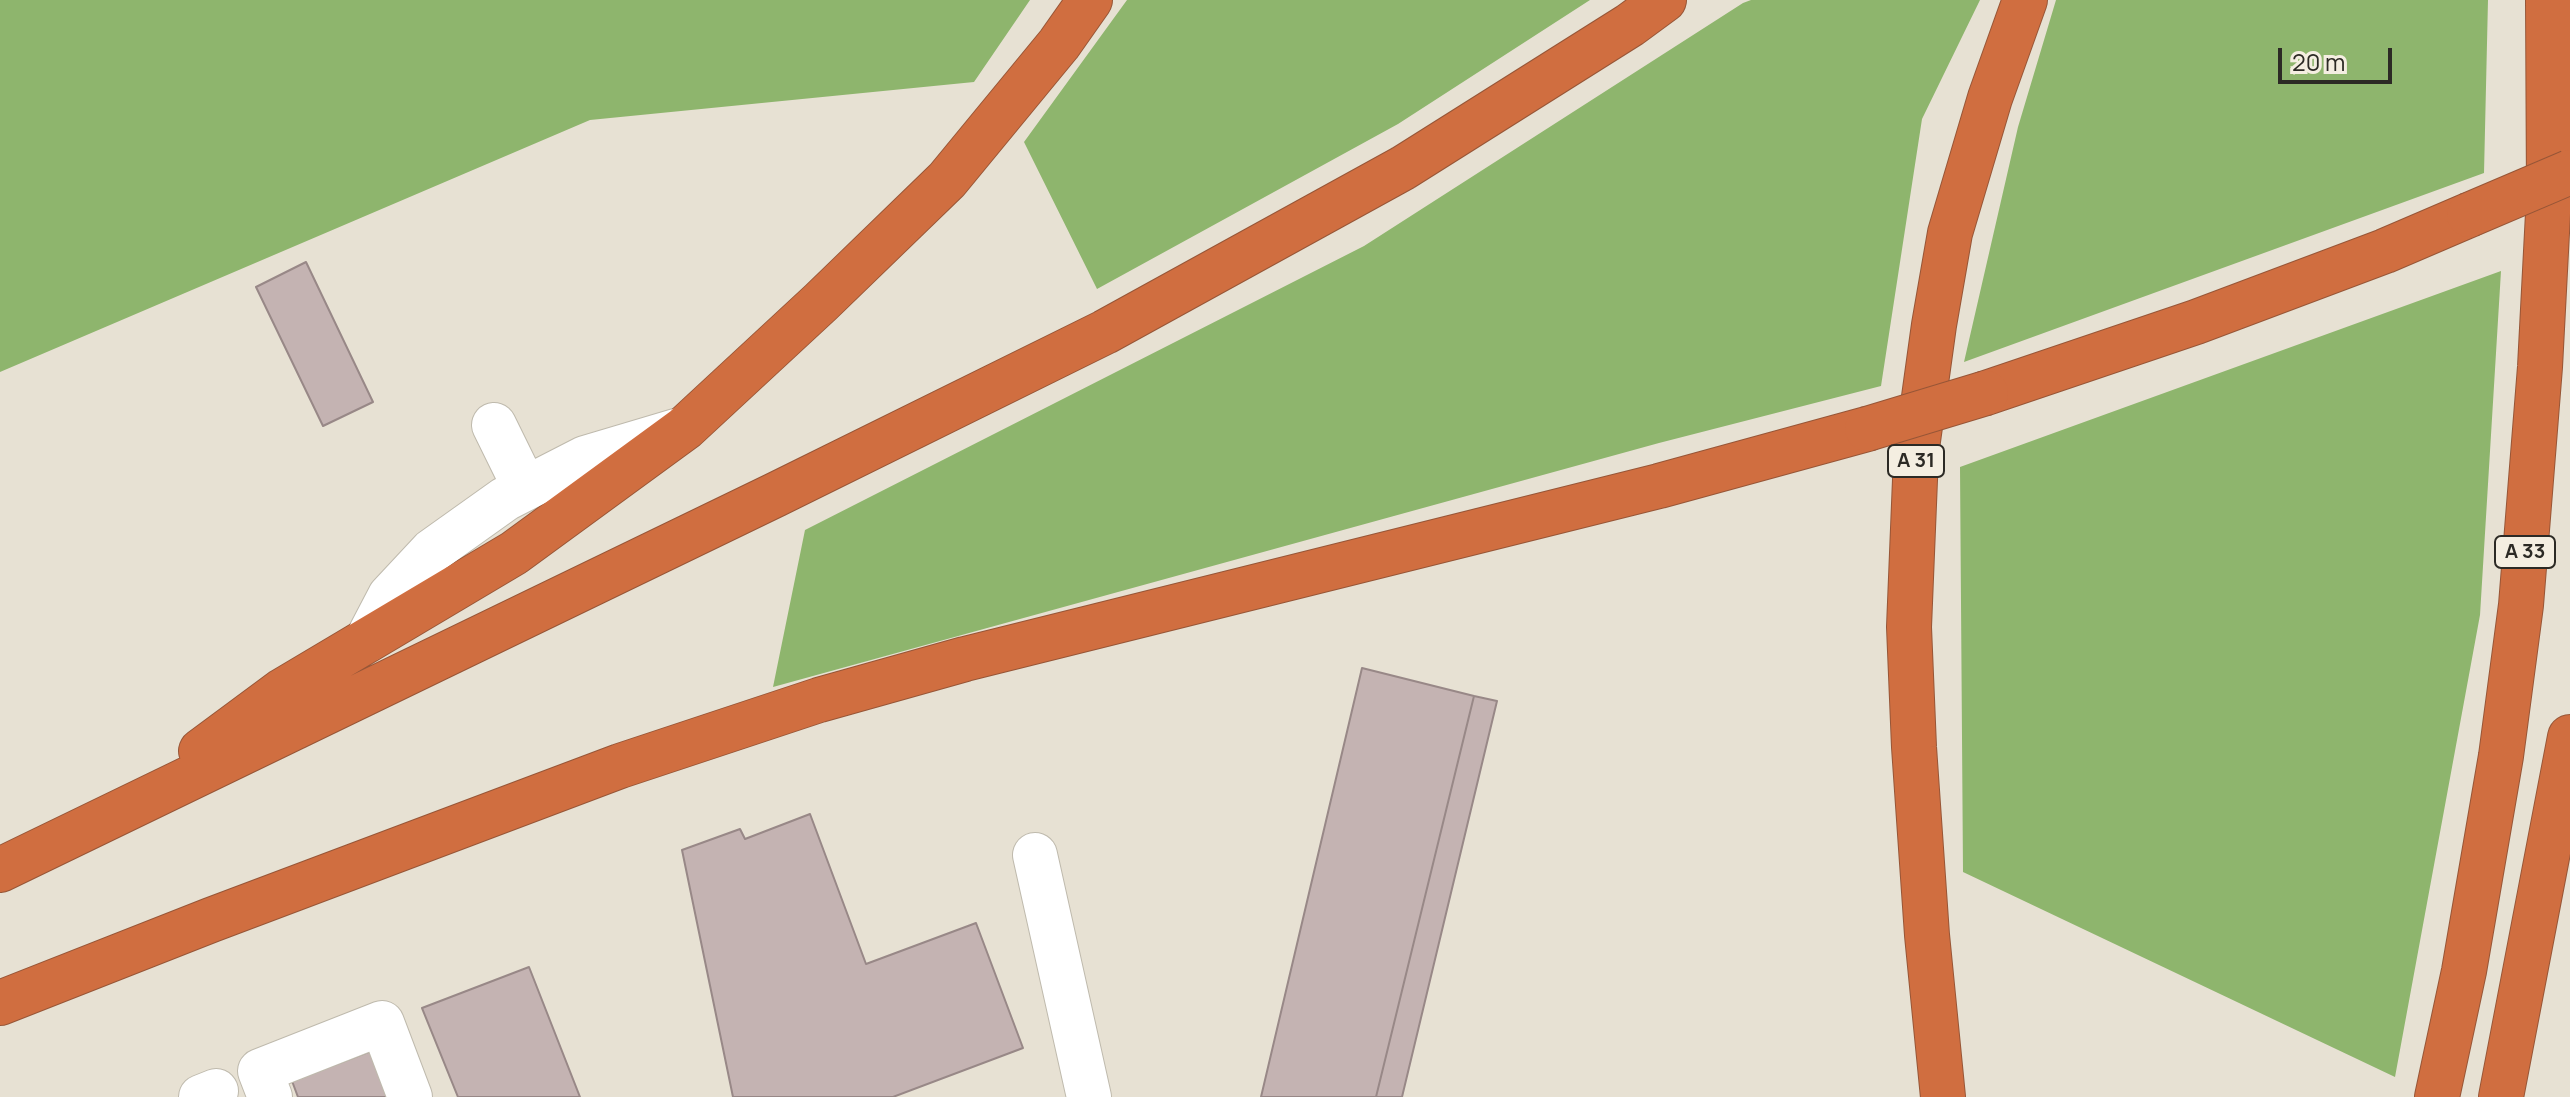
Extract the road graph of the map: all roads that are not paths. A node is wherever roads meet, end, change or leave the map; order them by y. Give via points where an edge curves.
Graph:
1 (1090, 0) edge
2 (1664, 0) edge
3 (2025, 0) edge
4 (2548, 0) edge
5 (2570, 172) edge
6 (494, 425) dead end
7 (685, 428) junction
8 (525, 488) junction
9 (367, 640) junction
10 (2570, 737) edge
11 (116, 815) junction
12 (1035, 855) dead end
13 (0, 870) edge
14 (0, 1003) edge
15 (270, 1097) edge
16 (410, 1097) edge
17 (1089, 1097) edge
18 (1943, 1097) edge
19 (2437, 1097) edge
20 (2501, 1097) edge

1 - 7 highway via 947,180
2 - 11 highway via 1403,168 1105,332
3 - 18 highway, A 31 via 1950,233 1916,455 1909,627 1914,747
4 - 19 highway, A 33 via 2549,194 2521,605 2491,818
5 - 14 highway, bridge via 2385,251 2196,322 1867,429 819,700 620,766
6 - 8 lane
7 - 8 lane via 585,458
7 - 9 highway via 514,553
8 - 9 lane via 432,551 390,596
9 - 11 highway via 282,691
10 - 20 highway
11 - 13 highway
12 - 17 lane
15 - 16 lane via 260,1071 382,1023

